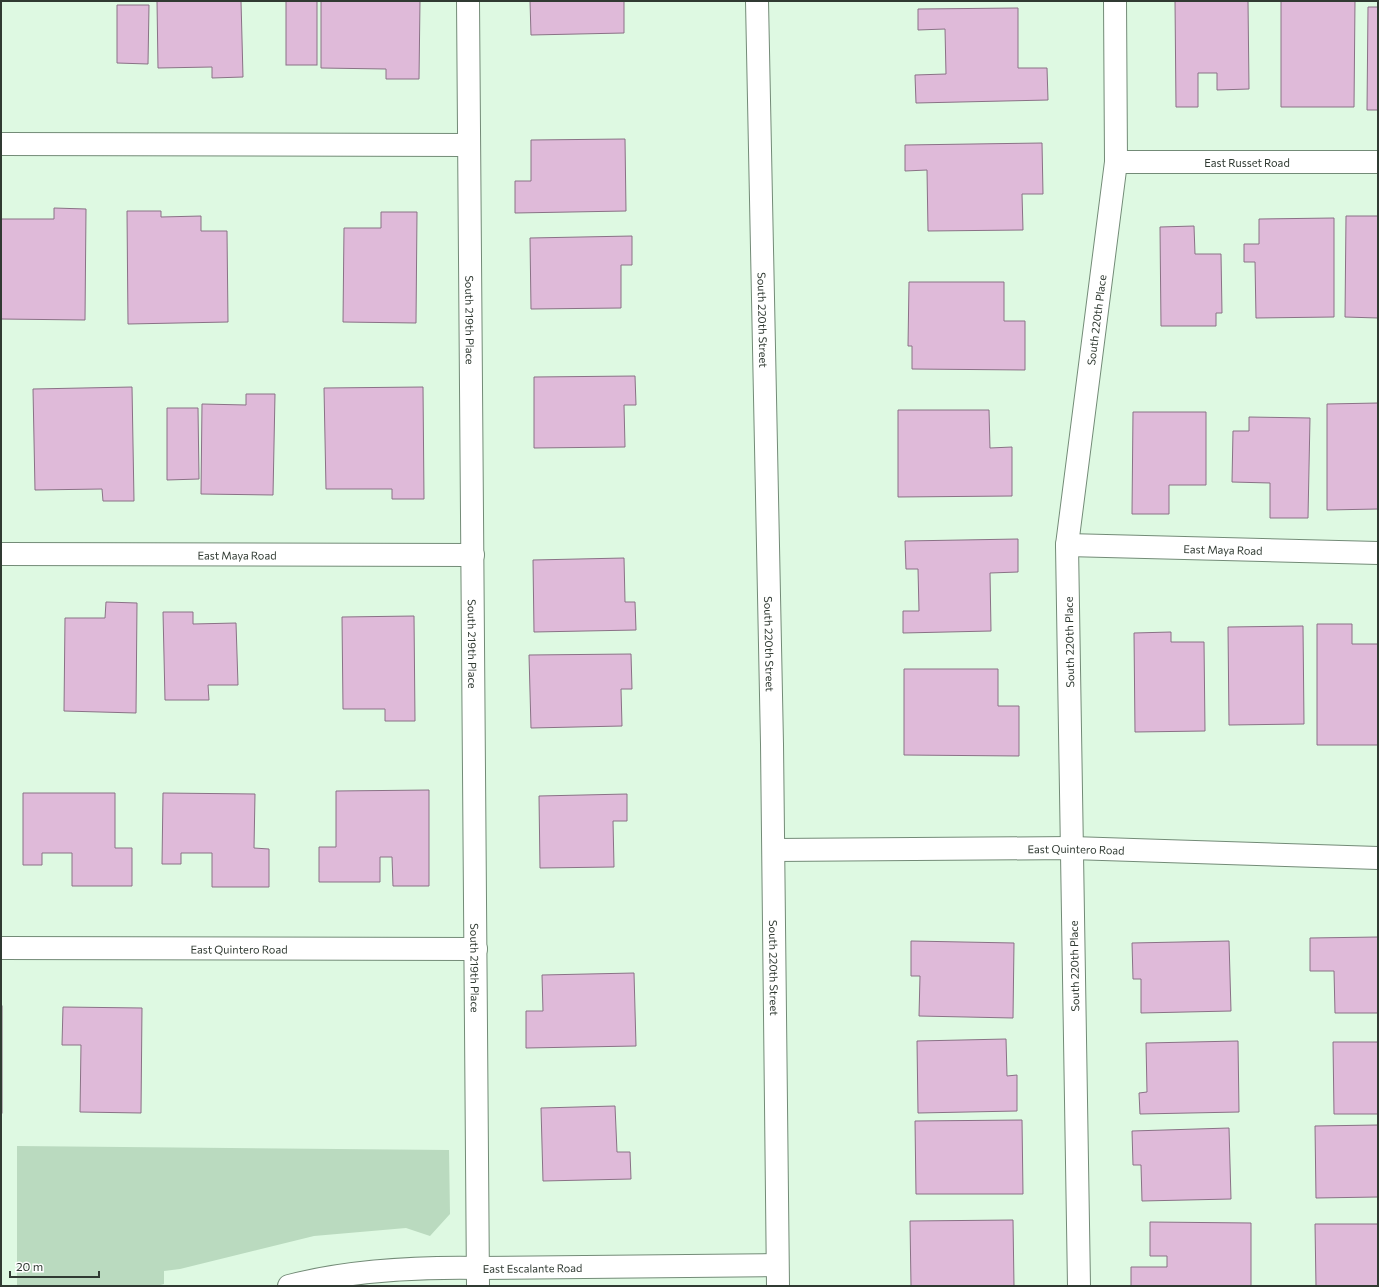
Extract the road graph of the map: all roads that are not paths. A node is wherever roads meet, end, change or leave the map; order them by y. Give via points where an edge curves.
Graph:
1 (468, 1) edge
2 (757, 1) edge
3 (1115, 1) edge
4 (1, 144) edge
5 (469, 144) junction
6 (1116, 162) junction
7 (1378, 162) edge
8 (1067, 545) junction
9 (1378, 553) edge
10 (1, 554) edge
11 (473, 555) junction
12 (1072, 848) junction
13 (774, 850) junction
14 (1378, 858) edge
15 (1, 948) edge
16 (476, 949) junction
17 (778, 1276) edge
18 (478, 1277) edge
19 (289, 1286) edge
20 (1079, 1286) edge

1 - 5 street, South 219th Place
2 - 13 street, South 220th Street
3 - 6 street, South 220th Place
4 - 5 street
5 - 11 street, South 219th Place
6 - 7 street, East Russet Road
6 - 8 street, South 220th Place
8 - 9 street, East Maya Road
8 - 12 street, South 220th Place
10 - 11 street, East Maya Road
11 - 16 street, South 219th Place
12 - 13 street, East Quintero Road
12 - 14 street, East Quintero Road
12 - 20 street, South 220th Place
13 - 17 street, South 220th Street
15 - 16 street, East Quintero Road
16 - 18 street, South 219th Place
17 - 18 street, East Escalante Road
18 - 19 street, East Escalante Road via 432,1267 377,1270

